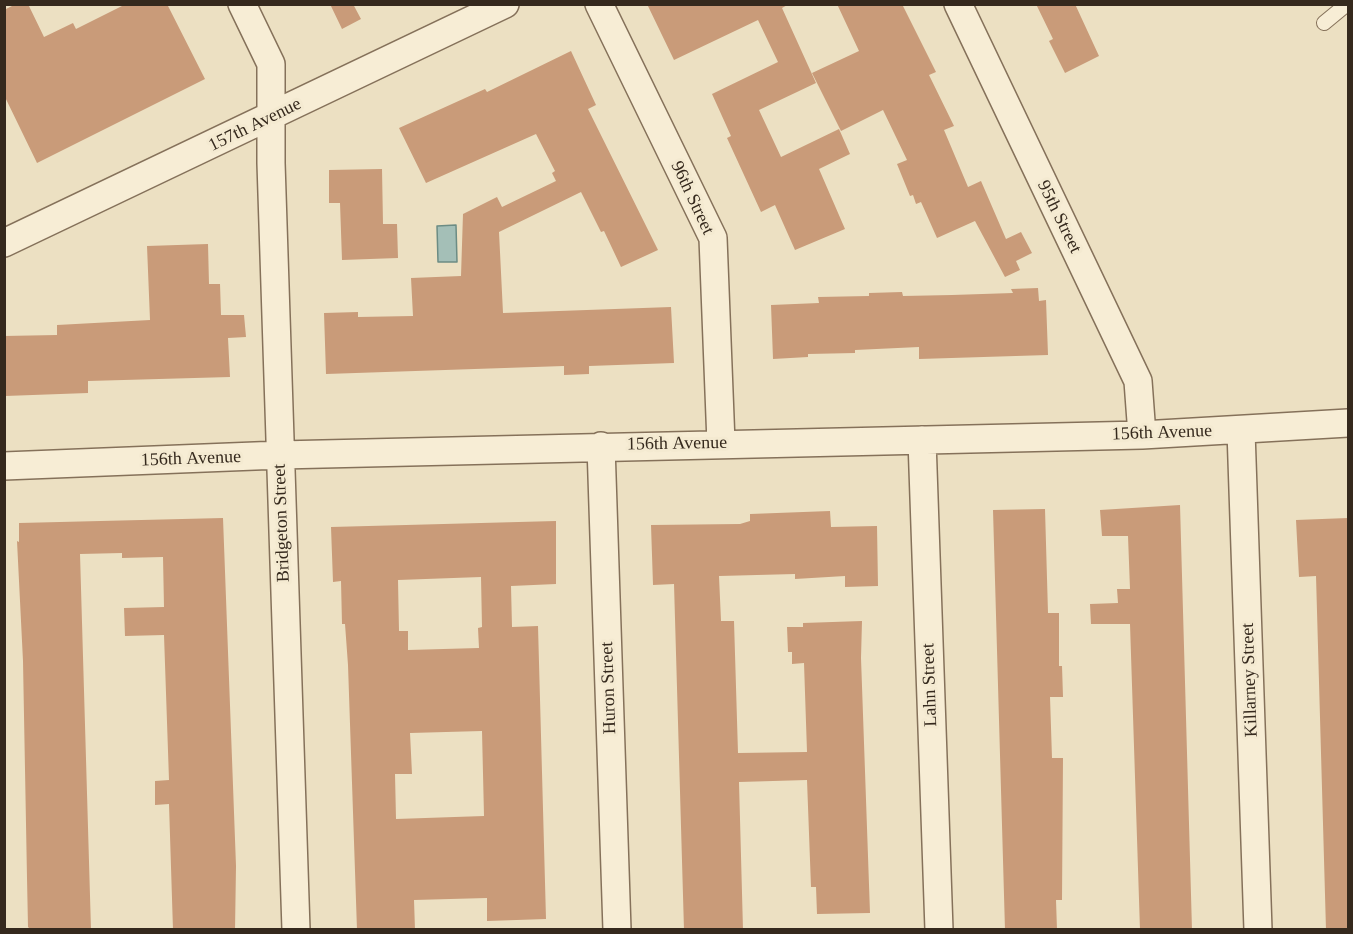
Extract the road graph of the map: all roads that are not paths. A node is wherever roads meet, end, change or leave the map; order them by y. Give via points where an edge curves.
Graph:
1 (242, 4) edge
2 (505, 4) edge
3 (599, 4) edge
4 (958, 4) edge
5 (1347, 4) edge
6 (1324, 23) dead end
7 (270, 116) junction
8 (4, 243) edge
9 (1348, 423) edge
10 (1241, 431) junction
11 (1142, 435) junction
12 (922, 440) junction
13 (722, 443) junction
14 (601, 446) junction
15 (280, 455) junction
16 (4, 466) edge
17 (296, 930) edge
18 (617, 930) edge
19 (939, 930) edge
20 (1258, 930) edge

1 - 7 street, Bridgeton Street via 271,64
2 - 7 street, 157th Avenue
3 - 13 street, 96th Street via 713,238
4 - 11 street, 95th Street via 1138,381
5 - 6 lane
7 - 8 street, 157th Avenue
7 - 15 street, Bridgeton Street
9 - 10 street, 156th Avenue
10 - 11 street, 156th Avenue
10 - 20 street, Killarney Street
11 - 12 street, 156th Avenue
12 - 13 street, 156th Avenue
12 - 19 street, Lahn Street
13 - 14 street, 156th Avenue
14 - 15 street, 156th Avenue
14 - 18 street, Huron Street
15 - 16 street, 156th Avenue
15 - 17 street, Bridgeton Street

